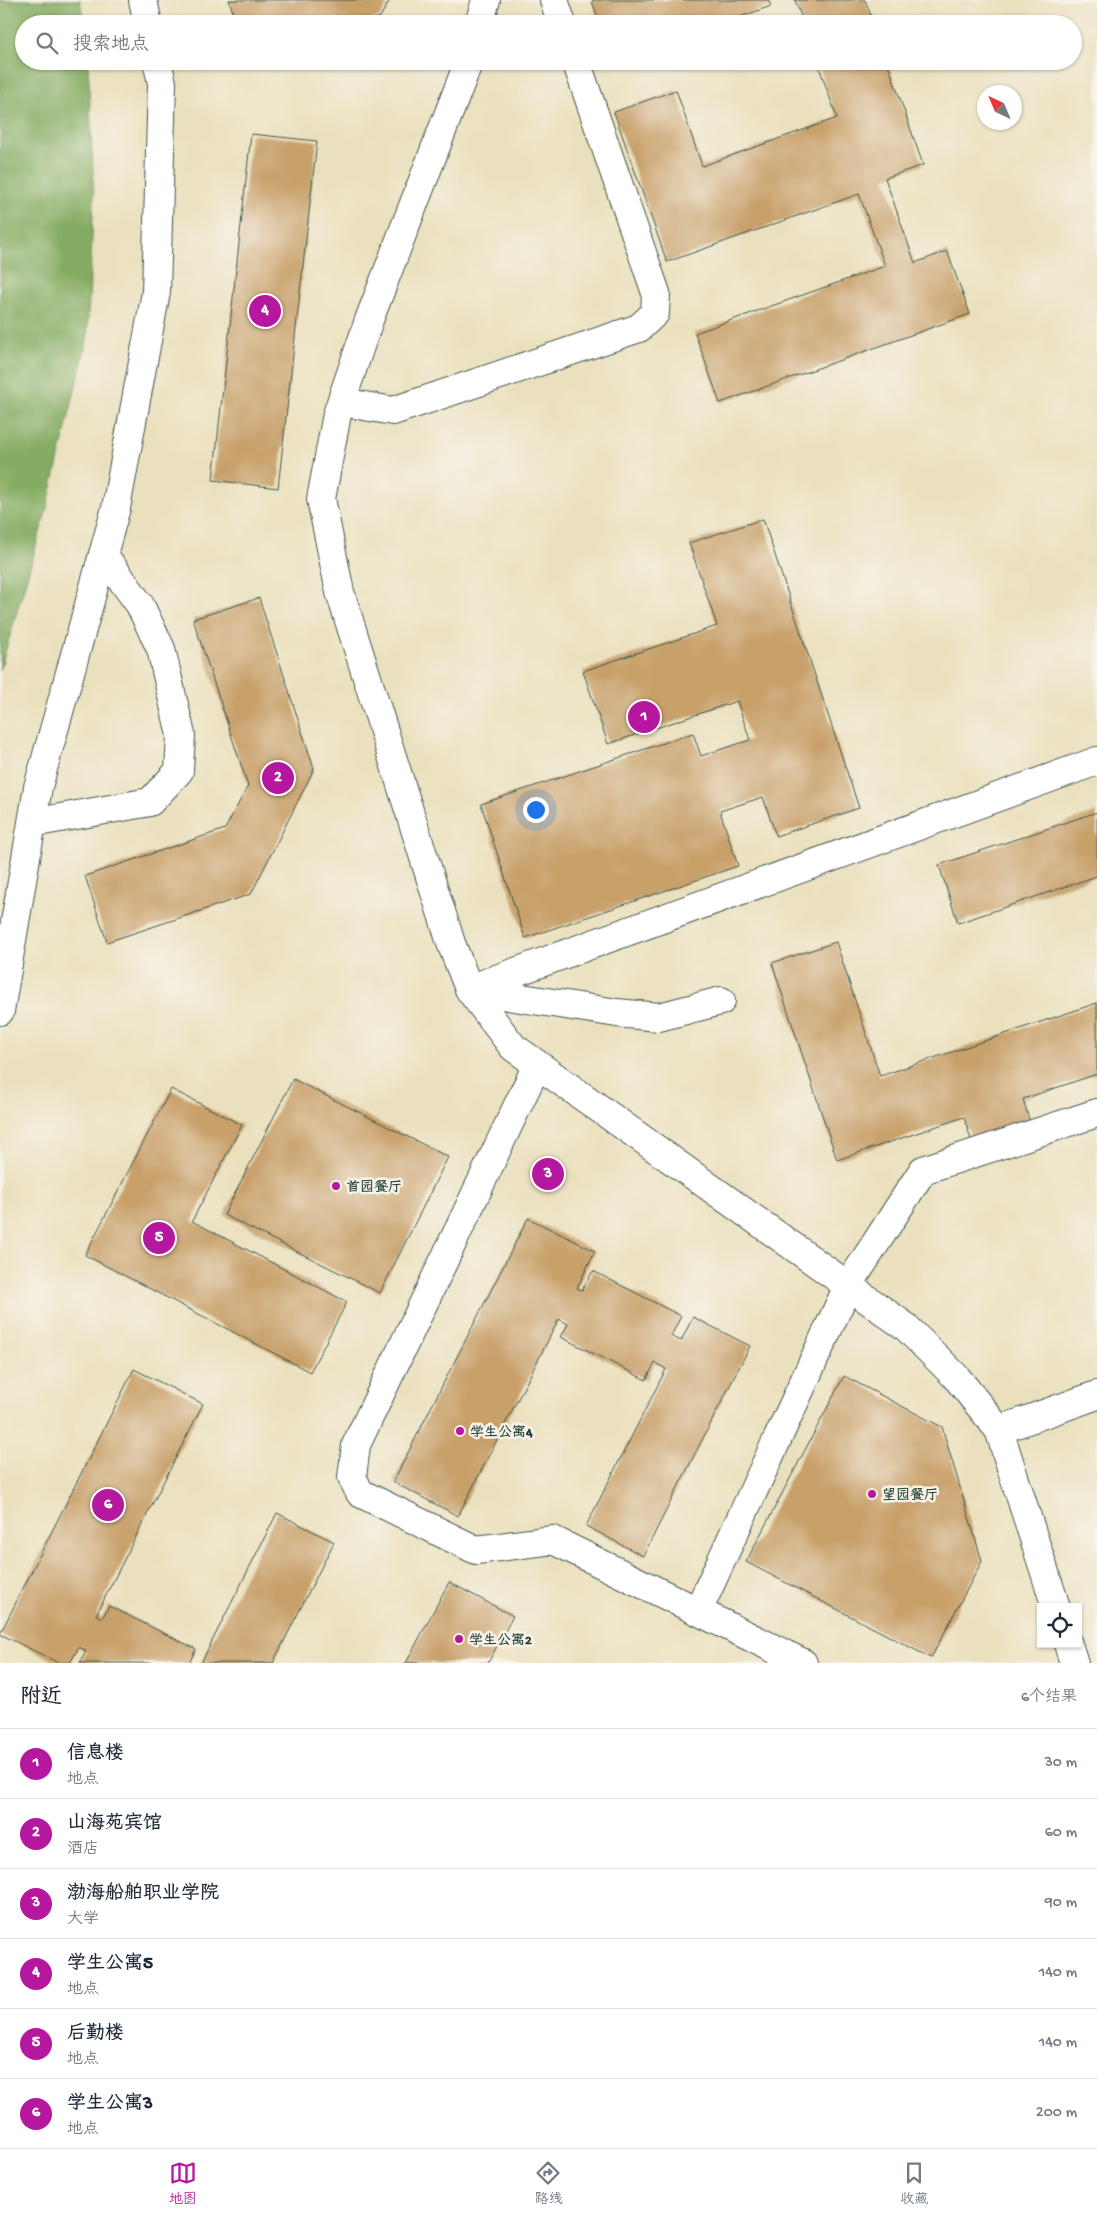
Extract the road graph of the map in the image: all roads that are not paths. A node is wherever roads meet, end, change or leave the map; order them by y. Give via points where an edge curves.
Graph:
1 (142, 0) edge
2 (486, 0) edge
3 (554, 0) edge
4 (146, 15) edge
5 (482, 15) edge
6 (559, 15) edge
7 (159, 70) edge
8 (466, 70) edge
9 (579, 70) edge
10 (342, 402) junction
11 (103, 554) junction
12 (1097, 761) edge
13 (32, 823) junction
14 (469, 989) junction
15 (721, 1001) dead end
16 (0, 1011) edge
17 (537, 1065) junction
18 (1097, 1112) edge
19 (848, 1286) junction
20 (1097, 1395) edge
21 (999, 1430) junction
22 (1055, 1603) edge
23 (698, 1611) junction
24 (1069, 1648) edge
25 (804, 1663) edge
26 (1074, 1663) edge

1 - 4 street
2 - 5 street
3 - 6 street
7 - 11 street via 162,83 156,292 116,508
8 - 10 street via 369,320
9 - 10 street via 656,293 655,313 638,328 393,411
10 - 14 street via 321,499 340,592 451,943
11 - 13 street via 38,787
11 - 13 street via 140,604 161,649 181,735 179,771 150,802
12 - 14 street
13 - 16 street
14 - 15 street via 659,1017
14 - 17 street via 513,1047
17 - 19 street
17 - 23 street via 356,1445 352,1477 360,1493 476,1550 553,1540
18 - 19 street via 923,1170
19 - 21 street via 906,1327 957,1378
19 - 23 street
20 - 21 street
21 - 22 street
23 - 25 street
24 - 26 street

